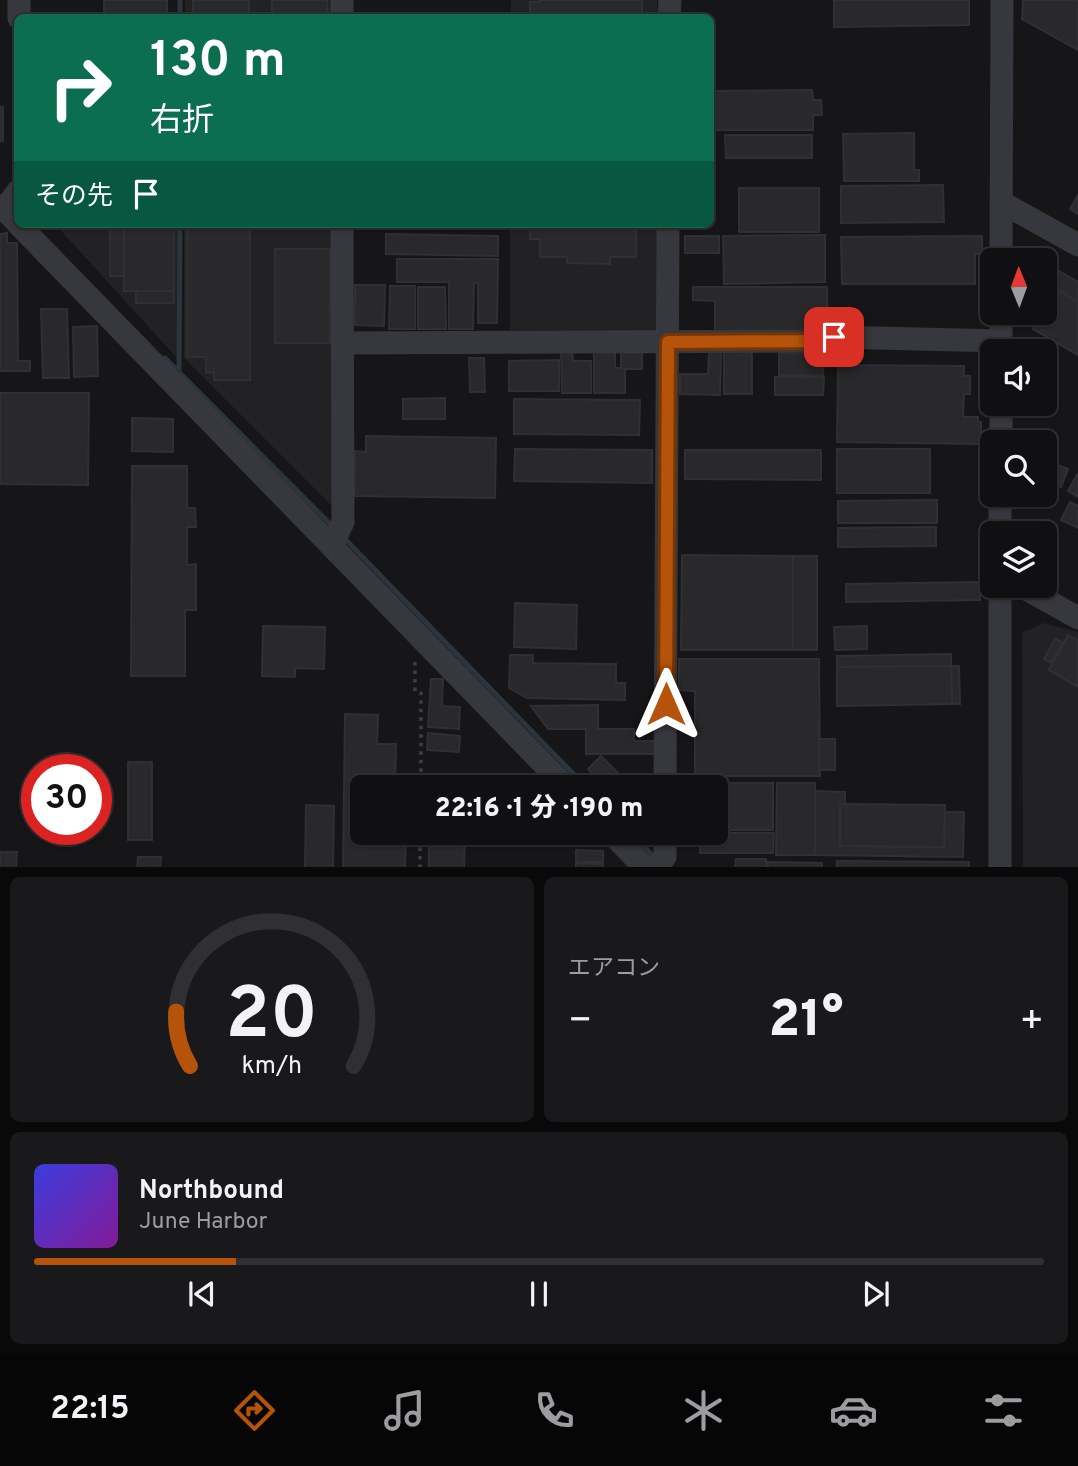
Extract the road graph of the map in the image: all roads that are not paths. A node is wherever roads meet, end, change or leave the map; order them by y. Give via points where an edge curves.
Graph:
1 (1002, 0) edge
2 (1001, 202) junction
3 (27, 228) edge
4 (342, 228) edge
5 (668, 228) edge
6 (1078, 245) edge
7 (1001, 248) edge
8 (668, 342) junction
9 (342, 343) junction
10 (980, 346) edge
11 (332, 545) junction
12 (1000, 598) edge
13 (1042, 598) edge
14 (1078, 618) edge
15 (554, 775) edge
16 (665, 775) edge
17 (623, 845) edge
18 (665, 845) edge
19 (645, 867) edge
20 (656, 867) edge
21 (1000, 867) edge

1 - 2 street
2 - 6 street
2 - 7 street
3 - 11 street
4 - 9 street
5 - 8 street
8 - 9 street
8 - 10 street via 821,341 834,337
8 - 16 street
9 - 11 street via 343,522
11 - 15 street
12 - 21 street
13 - 14 street
17 - 19 street
18 - 20 street via 665,857

